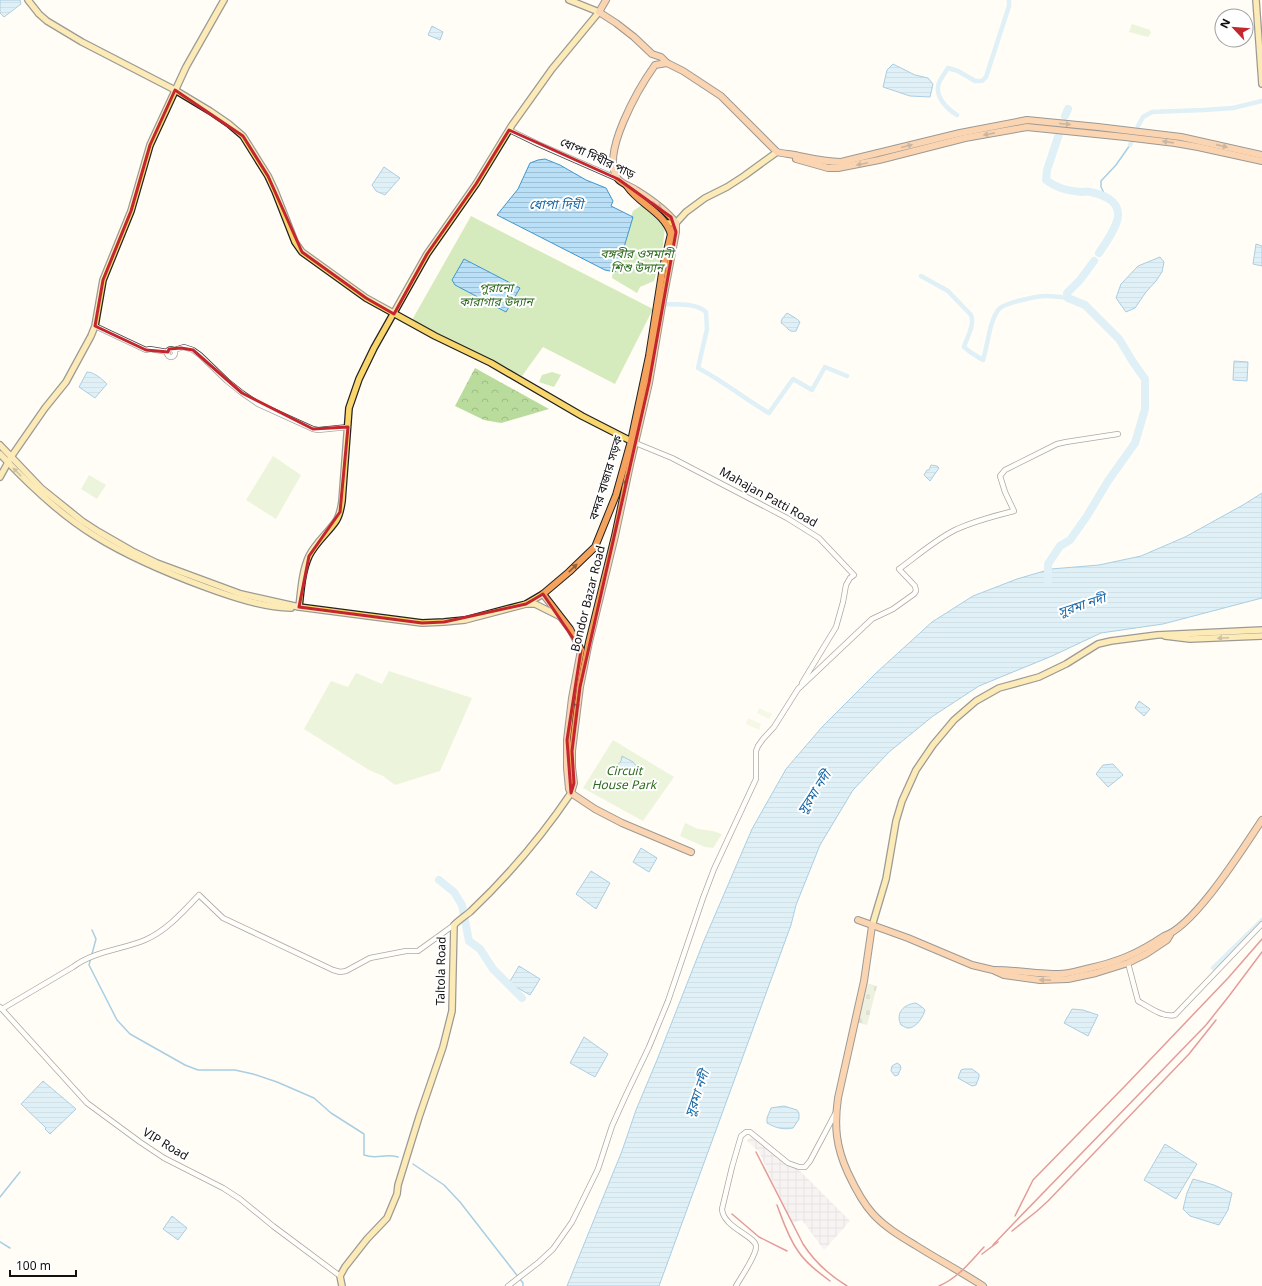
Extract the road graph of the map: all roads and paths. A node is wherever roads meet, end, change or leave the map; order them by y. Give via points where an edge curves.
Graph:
1 (28, 0) edge
2 (224, 0) edge
3 (569, 0) edge
4 (606, 0) edge
5 (1256, 0) edge
6 (599, 12) junction
7 (652, 54) junction
8 (667, 63) junction
9 (655, 65) junction
10 (1262, 84) edge
11 (175, 90) junction
12 (509, 130) junction
13 (777, 152) junction
14 (1262, 159) edge
15 (618, 179) junction
16 (627, 185) junction
17 (670, 215) junction
18 (683, 216) junction
19 (666, 222) junction
20 (676, 222) junction
21 (671, 234) junction
22 (394, 314) junction
23 (95, 326) junction
24 (348, 427) junction
25 (1118, 434) dead end
26 (633, 442) junction
27 (0, 445) edge
28 (0, 454) edge
29 (9, 460) junction
30 (0, 477) edge
31 (543, 594) junction
32 (526, 604) junction
33 (299, 607) junction
34 (561, 616) junction
35 (1262, 630) edge
36 (1157, 635) junction
37 (1262, 636) edge
38 (798, 689) junction
39 (571, 793) junction
40 (1262, 820) edge
41 (691, 852) dead end
42 (858, 920) dead end
43 (1262, 924) edge
44 (454, 925) junction
45 (872, 926) junction
46 (1170, 934) junction
47 (1128, 963) junction
48 (993, 970) junction
49 (1, 1008) edge
50 (836, 1114) junction
51 (342, 1283) edge
52 (510, 1285) edge
53 (736, 1286) edge
54 (982, 1286) edge

1 - 11 main road via 42,17 58,28
2 - 11 main road
3 - 6 main road
4 - 6 highway
5 - 10 main road
6 - 7 highway via 634,37
6 - 12 main road via 552,69
7 - 8 highway via 661,57
7 - 9 highway
8 - 9 highway
8 - 13 highway via 721,96
9 - 15 highway via 640,88 614,149 613,170
11 - 22 main road via 210,111 243,136 268,176 295,242 302,252 366,298
11 - 23 main road via 150,145 131,211 103,280
12 - 15 street, ধোপা দিঘীর পাড়
12 - 22 main road via 476,184 427,254
13 - 14 highway via 828,162 841,162 1026,120 1181,137
13 - 18 main road, বন্দর বাজার সড়ক via 727,187 705,198
15 - 16 highway, ধোপা দিঘীর পাড়
16 -> 17 highway, ধোপা দিঘীর পাড়
16 - 19 highway via 632,194
17 - 18 main road
17 - 20 highway, ধোপা দিঘীর পাড়
18 - 20 main road, বন্দর বাজার সড়ক
19 - 20 main road
19 - 21 highway
20 - 21 highway, বন্দর বাজার সড়ক
20 - 26 highway, Bondor Bazar Road via 649,382
21 - 26 highway, বন্দর বাজার সড়ক via 660,282
22 - 24 main road via 359,379 350,408
22 - 26 main road via 491,363 582,416
23 - 24 street via 146,350 193,350 227,381 258,404 313,429
23 - 29 main road via 66,382
24 - 33 main road via 340,512 309,556 302,581
25 - 38 street via 1057,444 1005,470 1000,476 1014,511 954,531 899,569 915,586 916,592 872,619
31 -> 26 highway, বন্দর বাজার সড়ক via 595,547 616,495
26 - 38 street, Mahajan Patti Road via 672,458 787,518 819,538 854,575 846,585 836,626
26 -> 39 highway, Bondor Bazar Road via 615,536 580,686 572,751 574,783
27 - 29 main road
28 - 29 main road
29 - 30 main road
29 - 33 main road, বন্দর বাজার সড়ক via 81,523 132,551 164,566 241,594
31 - 32 main road, বন্দর বাজার সড়ক
31 - 34 highway
32 - 33 main road, বন্দর বাজার সড়ক via 465,620 437,622
32 - 34 main road via 535,604
34 - 39 highway via 581,650 567,740 567,768
35 - 36 main road
37 -> 36 main road via 1190,640
36 - 45 main road via 1098,644 1040,677 999,688 976,701 954,720 916,770 902,801 896,820 886,879
38 - 52 street via 756,751 756,779 714,869 668,1001 612,1126 595,1175 567,1230 553,1250
39 - 41 highway via 622,823
39 - 44 main road, Taltola Road via 547,829 498,884
40 - 46 highway via 1206,900
42 - 45 highway
43 - 47 street via 1175,1015 1169,1016 1138,1001
44 - 49 street via 418,950 370,958 340,972 223,918 199,896 162,930 146,940 82,960
44 - 51 main road, Taltola Road via 452,1011 444,1047 387,1218 345,1267
45 - 48 highway via 972,965
45 - 50 highway via 864,981
46 - 47 highway via 1167,940
46 - 48 highway via 1120,960 1069,973
47 -> 48 highway via 1096,973 1055,980 1025,979
49 - 51 street, VIP Road via 100,1114 164,1158 240,1199
50 - 53 street via 805,1166 798,1167 788,1163 750,1132 741,1136 722,1212 727,1222 752,1239 757,1248
50 - 54 highway via 835,1130 845,1166 862,1201 873,1214 896,1234

